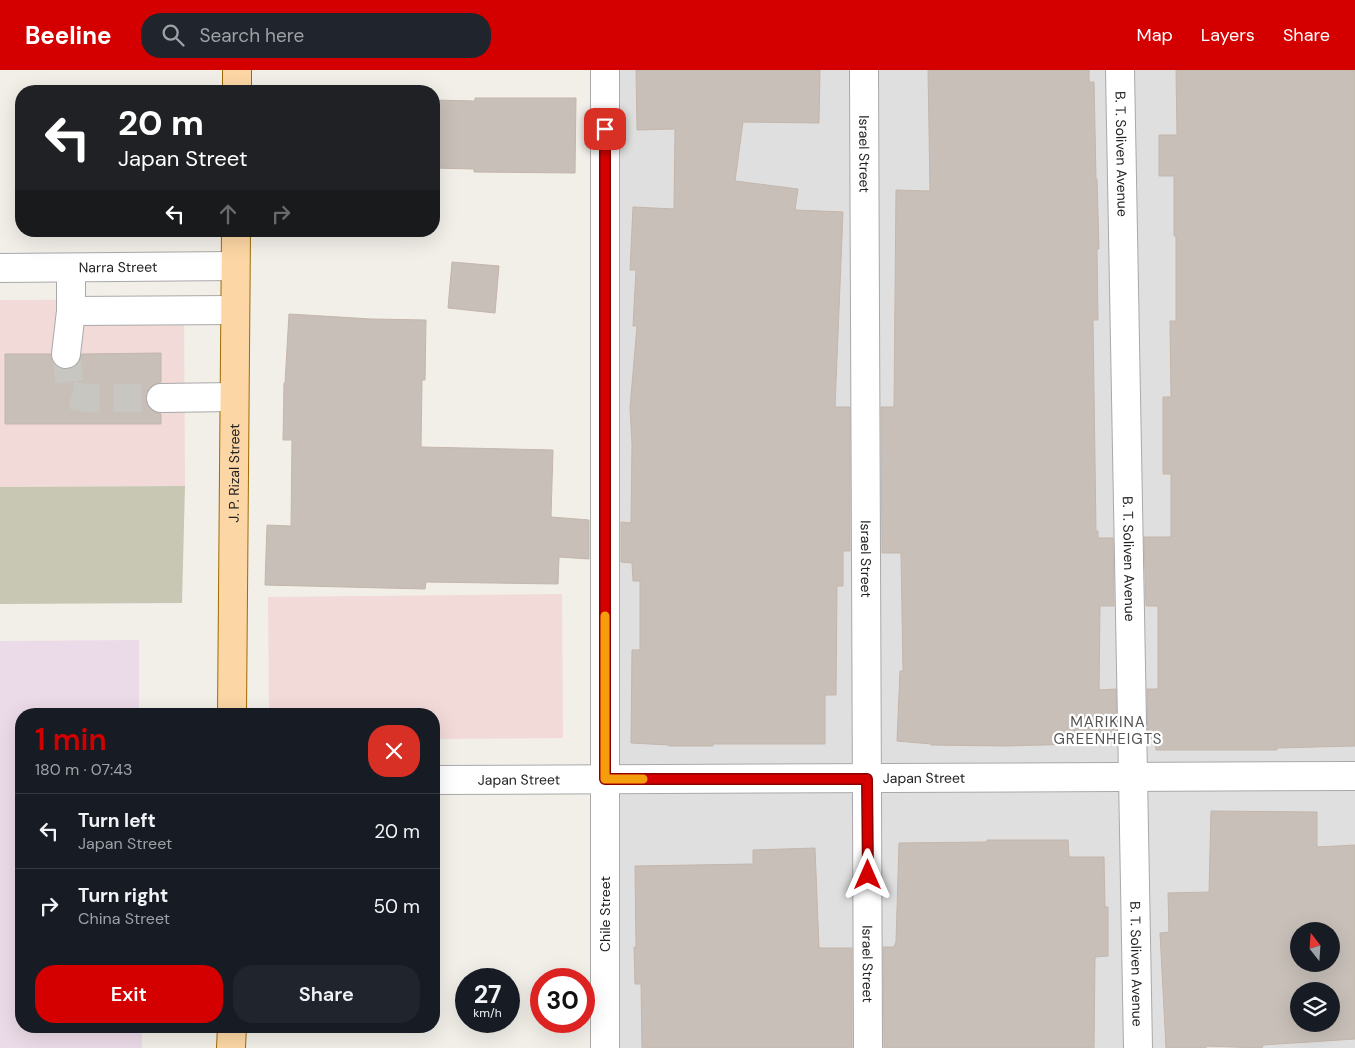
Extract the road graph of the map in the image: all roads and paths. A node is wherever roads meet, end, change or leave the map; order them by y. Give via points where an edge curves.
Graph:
1 (237, 70) edge
2 (604, 70) edge
3 (864, 70) edge
4 (1120, 70) edge
5 (236, 85) edge
6 (236, 237) edge
7 (235, 266) junction
8 (0, 268) edge
9 (71, 268) junction
10 (71, 310) junction
11 (235, 310) junction
12 (66, 354) tunnel mouth
13 (234, 397) junction
14 (161, 398) tunnel mouth
15 (232, 708) edge
16 (1355, 776) edge
17 (1134, 778) junction
18 (605, 779) junction
19 (867, 779) junction
20 (440, 780) edge
21 (232, 1033) edge
22 (232, 1048) edge
23 (605, 1048) edge
24 (868, 1048) edge
25 (1138, 1048) edge

1 - 5 main road
2 - 18 street, Chile Street
3 - 19 street, Israel Street
4 - 17 street, B. T. Soliven Avenue
6 - 7 main road, J. P. Rizal Street
7 - 9 street, Narra Street
7 - 11 main road, J. P. Rizal Street
8 - 9 street, Narra Street
9 - 10 street
10 - 11 street
10 - 12 street
11 - 13 main road, J. P. Rizal Street
13 - 14 street
13 - 15 main road, J. P. Rizal Street
16 - 17 street, Japan Street
17 - 19 street, Japan Street
17 - 25 street, B. T. Soliven Avenue
18 - 19 street, Japan Street
18 - 20 street, Japan Street
18 - 23 street, Chile Street
19 - 24 street, Israel Street
21 - 22 main road

